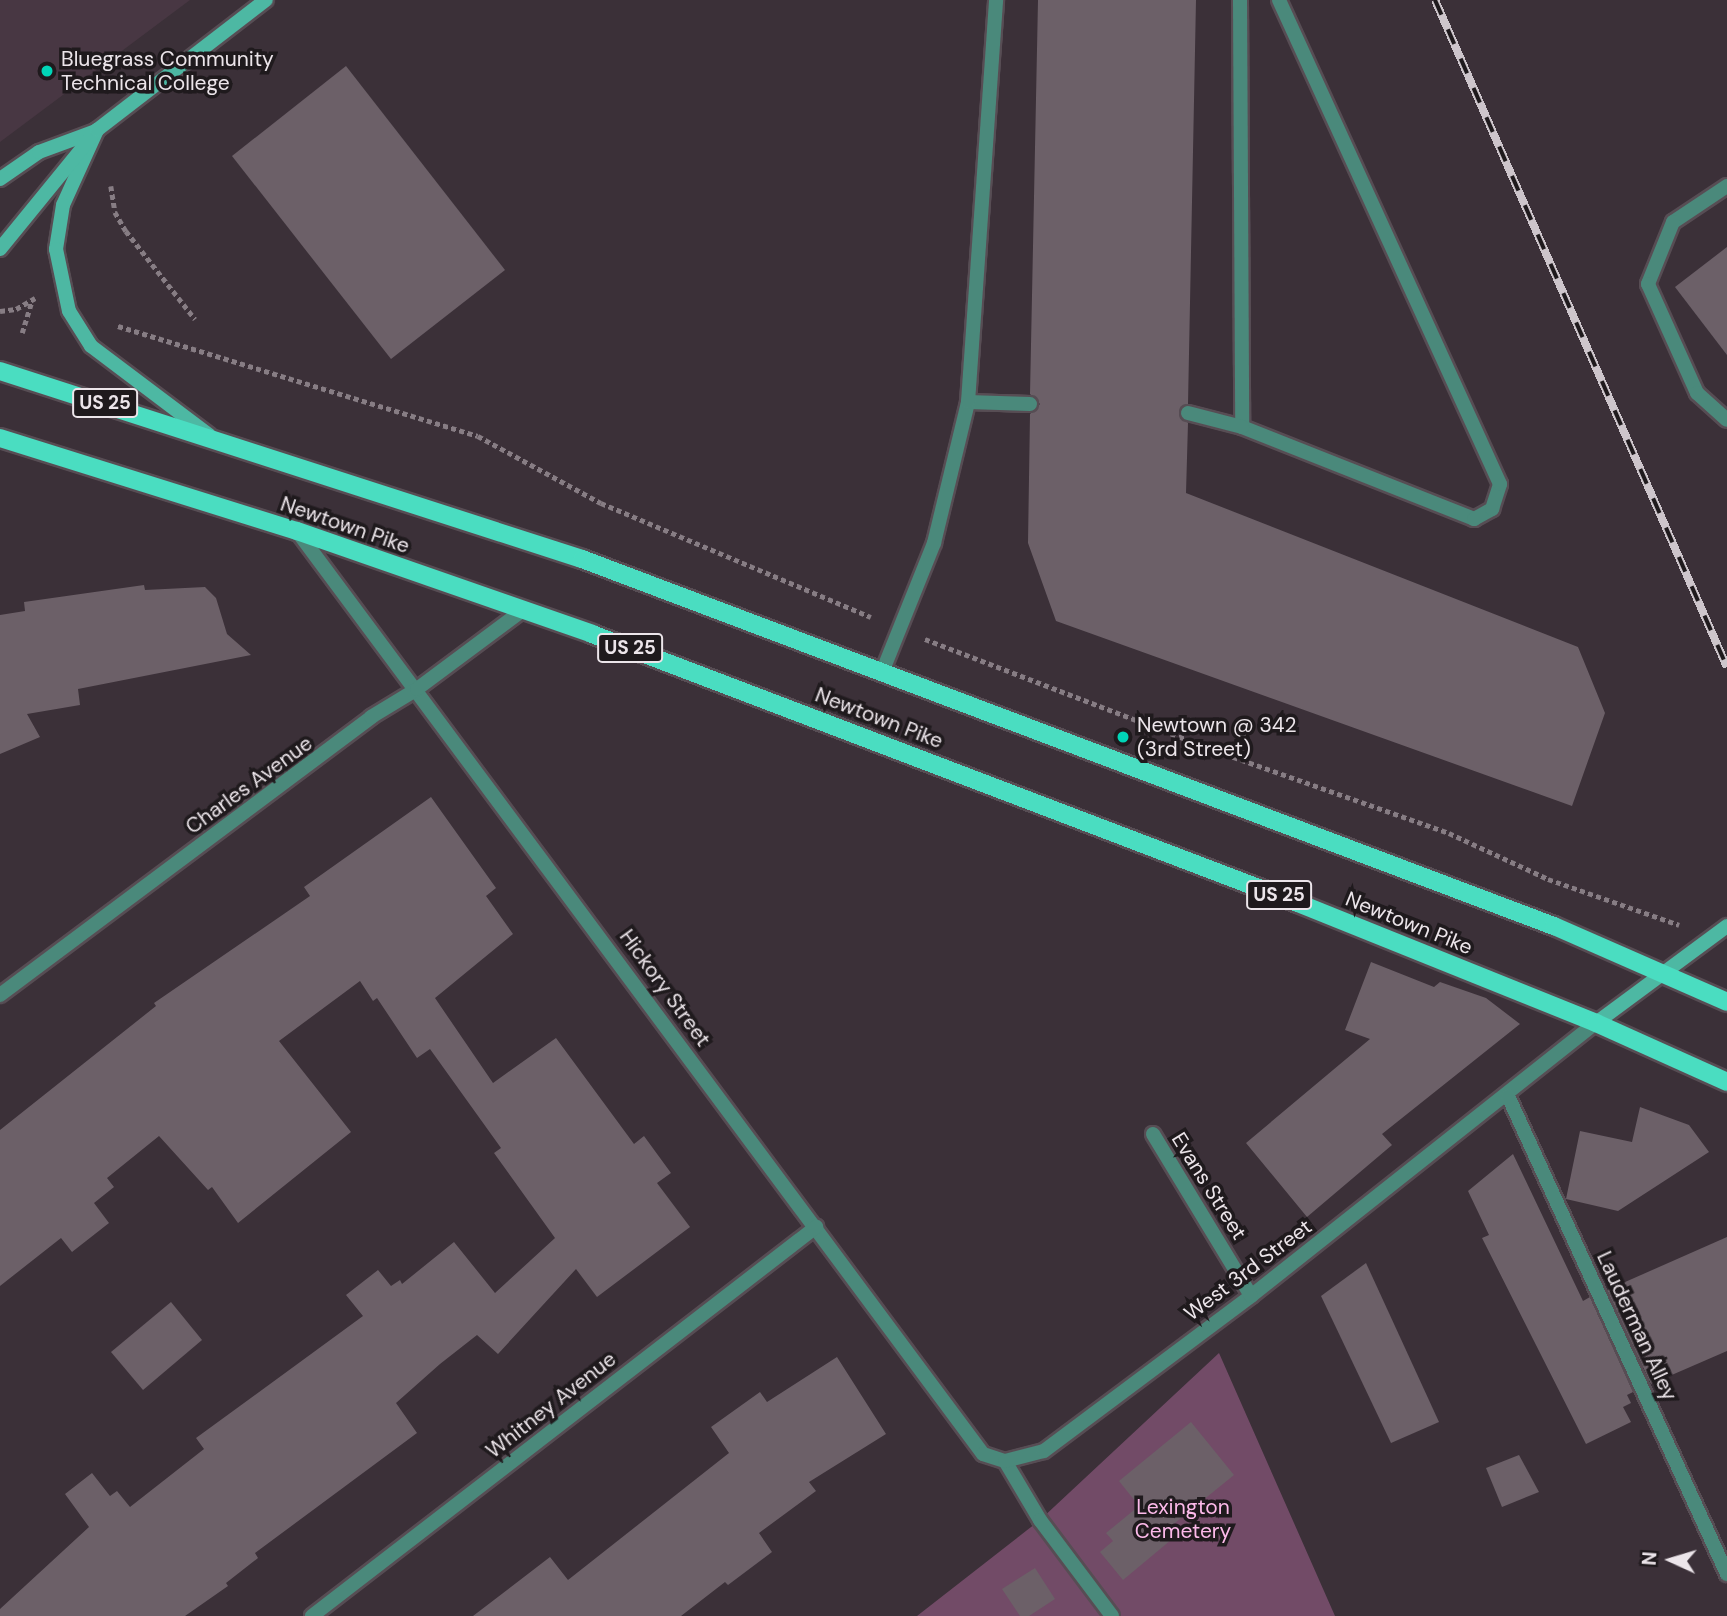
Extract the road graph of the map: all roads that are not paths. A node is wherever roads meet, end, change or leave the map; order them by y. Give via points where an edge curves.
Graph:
1 (266, 0) edge
2 (996, 0) edge
3 (1240, 0) edge
4 (1279, 0) edge
5 (97, 130) junction
6 (0, 179) edge
7 (1727, 186) edge
8 (0, 249) edge
9 (0, 371) edge
10 (968, 402) junction
11 (1030, 404) dead end
12 (1188, 413) dead end
13 (1725, 414) edge
14 (1242, 427) junction
15 (210, 435) junction
16 (0, 438) edge
17 (297, 531) junction
18 (523, 610) junction
19 (883, 670) junction
20 (417, 689) junction
21 (1727, 926) edge
22 (1661, 971) junction
23 (0, 995) edge
24 (1727, 1002) edge
25 (1596, 1023) junction
26 (1727, 1082) edge
27 (1508, 1096) junction
28 (1153, 1134) dead end
29 (816, 1227) junction
30 (1251, 1296) junction
31 (1005, 1461) junction
32 (1727, 1574) edge
33 (312, 1616) edge
34 (1111, 1616) edge

1 - 5 main road
2 - 10 street
3 - 14 street
4 - 14 street via 1500,484 1492,509 1474,519
5 - 6 main road via 39,152
5 - 8 main road
5 - 15 main road via 63,205 56,249 69,311 91,346
7 - 13 street via 1673,222 1648,284 1697,393
9 - 15 main road, Newtown Pike / US 25
10 - 11 street
10 - 19 street via 934,543
12 - 14 street
15 - 19 main road, Newtown Pike / US 25 via 582,559
16 - 17 main road, Newtown Pike / US 25
17 - 18 main road, Newtown Pike / US 25
17 - 20 street, Hickory Street
18 - 20 street, Charles Avenue
18 - 25 main road, Newtown Pike / US 25 via 1102,827
19 - 22 main road, Newtown Pike / US 25
20 - 23 street, Charles Avenue via 372,716
20 - 29 street, Hickory Street
21 - 22 main road
22 - 24 main road, Newtown Pike / US 25
22 - 25 main road
25 - 26 main road, Newtown Pike / US 25
25 - 27 street, West 3rd Street
27 - 30 street, West 3rd Street
27 - 32 street, Lauderman Alley
28 - 30 street, Evans Street
29 - 31 street, Hickory Street via 982,1454
29 - 33 street, Whitney Avenue
30 - 31 street, West 3rd Street via 1044,1451
31 - 34 street via 1040,1520

